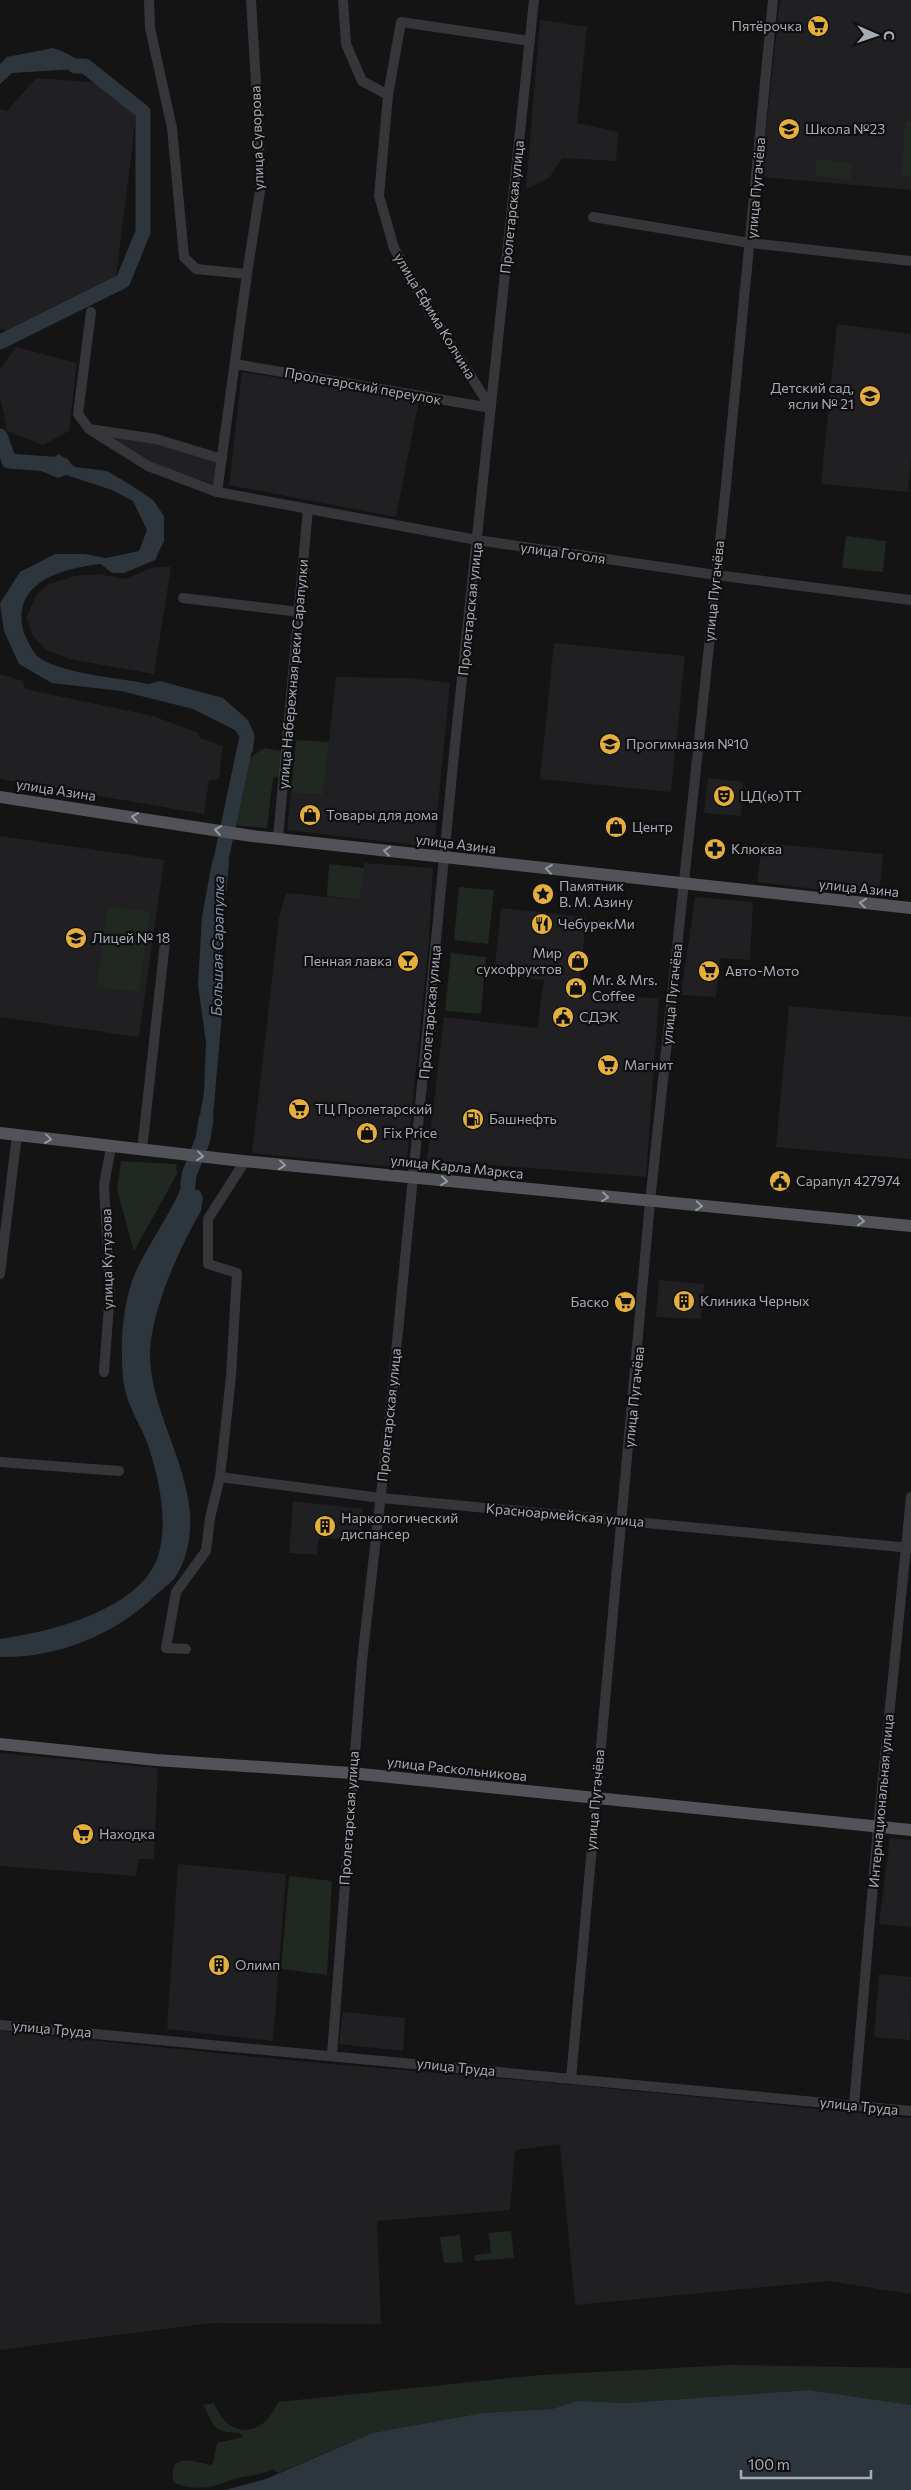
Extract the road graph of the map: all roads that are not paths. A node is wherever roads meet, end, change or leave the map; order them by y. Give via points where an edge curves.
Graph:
1 (149, 0) edge
2 (251, 0) edge
3 (343, 0) edge
4 (534, 0) edge
5 (774, 0) edge
6 (530, 41) junction
7 (388, 94) junction
8 (593, 217) dead end
9 (750, 244) junction
10 (911, 261) edge
11 (247, 274) junction
12 (90, 312) dead end
13 (235, 364) junction
14 (491, 408) junction
15 (89, 429) junction
16 (222, 459) junction
17 (217, 492) junction
18 (308, 509) junction
19 (477, 540) junction
20 (716, 575) junction
21 (183, 598) dead end
22 (911, 600) edge
23 (299, 612) junction
24 (0, 797) edge
25 (278, 838) junction
26 (444, 858) junction
27 (684, 885) junction
28 (911, 908) edge
29 (165, 942) dead end
30 (0, 1133) edge
31 (17, 1135) junction
32 (111, 1146) junction
33 (142, 1150) junction
34 (239, 1161) junction
35 (414, 1178) junction
36 (650, 1202) junction
37 (911, 1226) edge
38 (0, 1274) edge
39 (104, 1372) dead end
40 (0, 1462) edge
41 (119, 1471) dead end
42 (220, 1477) junction
43 (381, 1498) junction
44 (911, 1498) edge
45 (622, 1520) junction
46 (908, 1548) edge
47 (186, 1649) dead end
48 (0, 1744) edge
49 (351, 1774) junction
50 (595, 1798) junction
51 (878, 1827) junction
52 (911, 1830) edge
53 (0, 2024) edge
54 (332, 2055) junction
55 (571, 2078) junction
56 (854, 2105) junction
57 (911, 2111) edge

1 - 11 street via 150,28 172,128 184,257 196,269
2 - 11 street, улица Суворова via 260,190
3 - 7 street via 346,44 362,81
4 - 6 street, Пролетарская улица
5 - 9 street, улица Пугачёва
6 - 7 street, улица Ефима Колчина via 401,22
6 - 14 street, Пролетарская улица
7 - 14 street, улица Ефима Колчина via 379,196 394,248 425,304
8 - 9 street
9 - 10 street
9 - 20 street, улица Пугачёва
11 - 13 street
12 - 15 street via 78,414
13 - 14 street, Пролетарский переулок
13 - 16 street
14 - 19 street, Пролетарская улица
15 - 16 street via 156,439
15 - 17 street, улица Гоголя via 148,466
16 - 17 street
17 - 18 street, улица Гоголя
18 - 19 street, улица Гоголя
18 - 23 street, улица Набережная реки Сарапулки
19 - 20 street, улица Гоголя
19 - 26 street, Пролетарская улица
20 - 22 street, улица Гоголя
20 - 27 street, улица Пугачёва
21 - 23 street
23 - 25 street, улица Набережная реки Сарапулки
25 -> 24 main road, улица Азина
26 -> 25 main road, улица Азина
27 -> 26 main road, улица Азина
26 - 35 street, Пролетарская улица
28 -> 27 main road, улица Азина
27 - 36 street, улица Пугачёва
29 - 33 street
30 - 31 main road, улица Карла Маркса
31 -> 32 main road, улица Карла Маркса
31 - 38 street
32 - 33 main road, улица Карла Маркса
32 - 39 street, улица Кутузова via 104,1185 110,1292
33 -> 34 main road, улица Карла Маркса
34 -> 35 main road, улица Карла Маркса
34 - 42 street via 208,1219 208,1264 237,1273 231,1377
35 -> 36 main road, улица Карла Маркса
35 - 43 street, Пролетарская улица
36 -> 37 main road, улица Карла Маркса
36 - 45 street, улица Пугачёва
40 - 41 street
42 - 43 street, Красноармейская улица
42 - 47 street via 206,1551 176,1592 166,1648
43 - 45 street, Красноармейская улица
43 - 49 street, Пролетарская улица
44 - 46 street, Интернациональная улица
45 - 46 street, Красноармейская улица
45 - 50 street, улица Пугачёва
46 - 51 street, Интернациональная улица
48 - 49 main road, улица Раскольникова via 156,1760
49 - 50 main road, улица Раскольникова
49 - 54 street, Пролетарская улица
50 - 51 main road, улица Раскольникова
50 - 55 street, улица Пугачёва
51 - 52 main road, улица Раскольникова
51 - 56 street, Интернациональная улица
53 - 54 street, улица Труда
54 - 55 street, улица Труда
55 - 56 street, улица Труда
56 - 57 street, улица Труда

